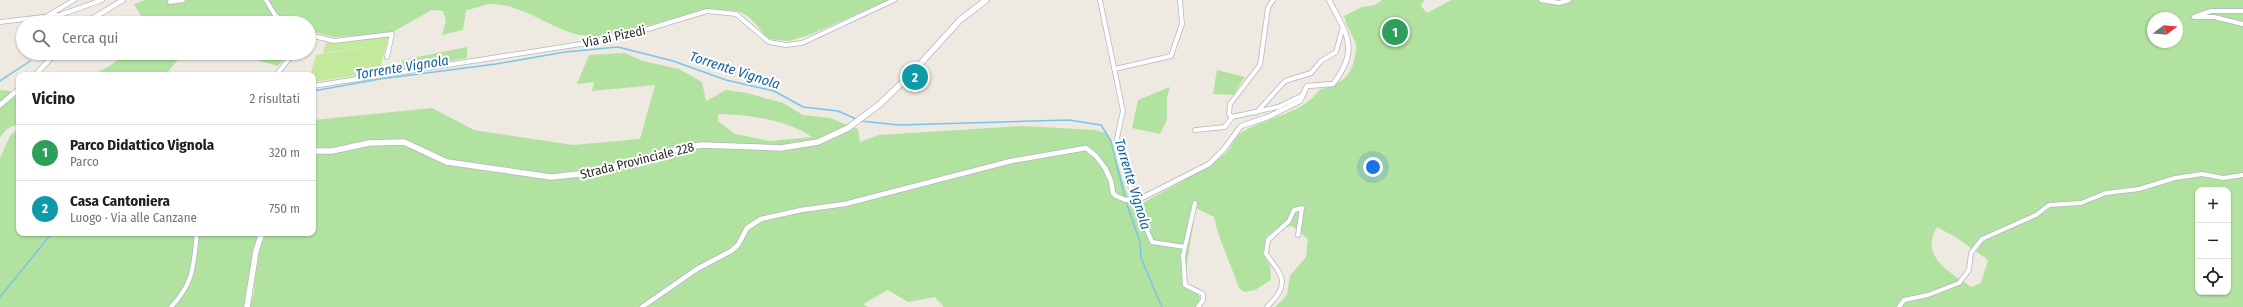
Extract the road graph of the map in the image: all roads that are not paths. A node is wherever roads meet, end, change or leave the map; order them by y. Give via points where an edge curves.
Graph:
1 (74, 0) edge
2 (102, 0) edge
3 (123, 0) edge
4 (172, 0) edge
5 (183, 0) edge
6 (266, 0) edge
7 (894, 0) edge
8 (986, 0) edge
9 (1100, 0) edge
10 (1180, 0) edge
11 (1273, 0) edge
12 (1329, 0) edge
13 (1541, 0) edge
14 (1568, 0) edge
15 (2243, 11) edge
16 (46, 16) edge
17 (54, 16) edge
18 (97, 16) edge
19 (276, 16) edge
20 (16, 21) edge
21 (0, 22) edge
22 (2243, 24) edge
23 (1343, 27) junction
24 (316, 38) edge
25 (387, 57) dead end
26 (49, 60) edge
27 (288, 60) edge
28 (1115, 69) junction
29 (38, 72) edge
30 (278, 72) edge
31 (316, 86) edge
32 (16, 92) edge
33 (1303, 95) junction
34 (0, 105) edge
35 (1256, 113) junction
36 (1232, 117) junction
37 (1195, 130) dead end
38 (316, 151) edge
39 (2243, 175) edge
40 (1132, 200) junction
41 (1195, 203) dead end
42 (1298, 235) dead end
43 (197, 236) edge
44 (261, 236) edge
45 (1185, 247) junction
46 (171, 307) edge
47 (248, 307) edge
48 (642, 307) edge
49 (1198, 307) edge
50 (1267, 307) edge
51 (1899, 307) edge

1 - 16 street
2 - 17 street
3 - 18 street
4 - 5 street via 170,2 173,3
6 - 19 street
7 - 31 street, Via ai Pizedi via 802,43 769,42 736,14 708,11 638,32 581,44
8 - 38 main road, Strada Provinciale 228 via 960,20 911,74 865,117 818,142 781,148 723,144 682,148 570,176 531,175 447,162 404,142 369,143
9 - 28 street
10 - 28 street via 1182,24 1171,56
11 - 36 street via 1268,8 1260,65 1230,104 1229,114
12 - 23 street
13 - 14 street via 1559,3
15 - 22 street via 2198,14 2194,17 2214,17
20 - 21 street
23 - 33 street via 1350,50 1350,57 1344,68 1333,84 1307,86
23 - 35 street via 1336,52 1321,61 1311,73 1285,82
24 - 25 street via 334,41 391,34 393,36
26 - 29 street
27 - 30 street
28 - 40 street via 1123,111 1117,138
32 - 34 street
33 - 35 street via 1290,103
33 - 40 street via 1300,101 1284,110 1241,126 1214,160 1205,167
35 - 36 street
36 - 37 street via 1225,127
39 - 51 street via 2223,178 2202,174 2175,178 2139,189 2106,194 2081,203 2049,205 2036,215 1982,239 1972,253 1969,270 1959,283 1928,295 1904,300
40 - 45 street via 1152,242
40 - 48 street via 1122,199 1113,193 1114,185 1108,173 1095,155 1086,148 1011,161 845,204 761,219 747,228 738,245 731,251 697,269
41 - 45 street
42 - 50 street via 1302,208 1294,210 1289,221 1268,240 1266,254 1277,266 1283,284 1282,292
43 - 46 street via 192,276 183,294
44 - 47 main road via 254,258 252,293
45 - 49 street via 1183,277 1185,285 1203,294 1203,300

